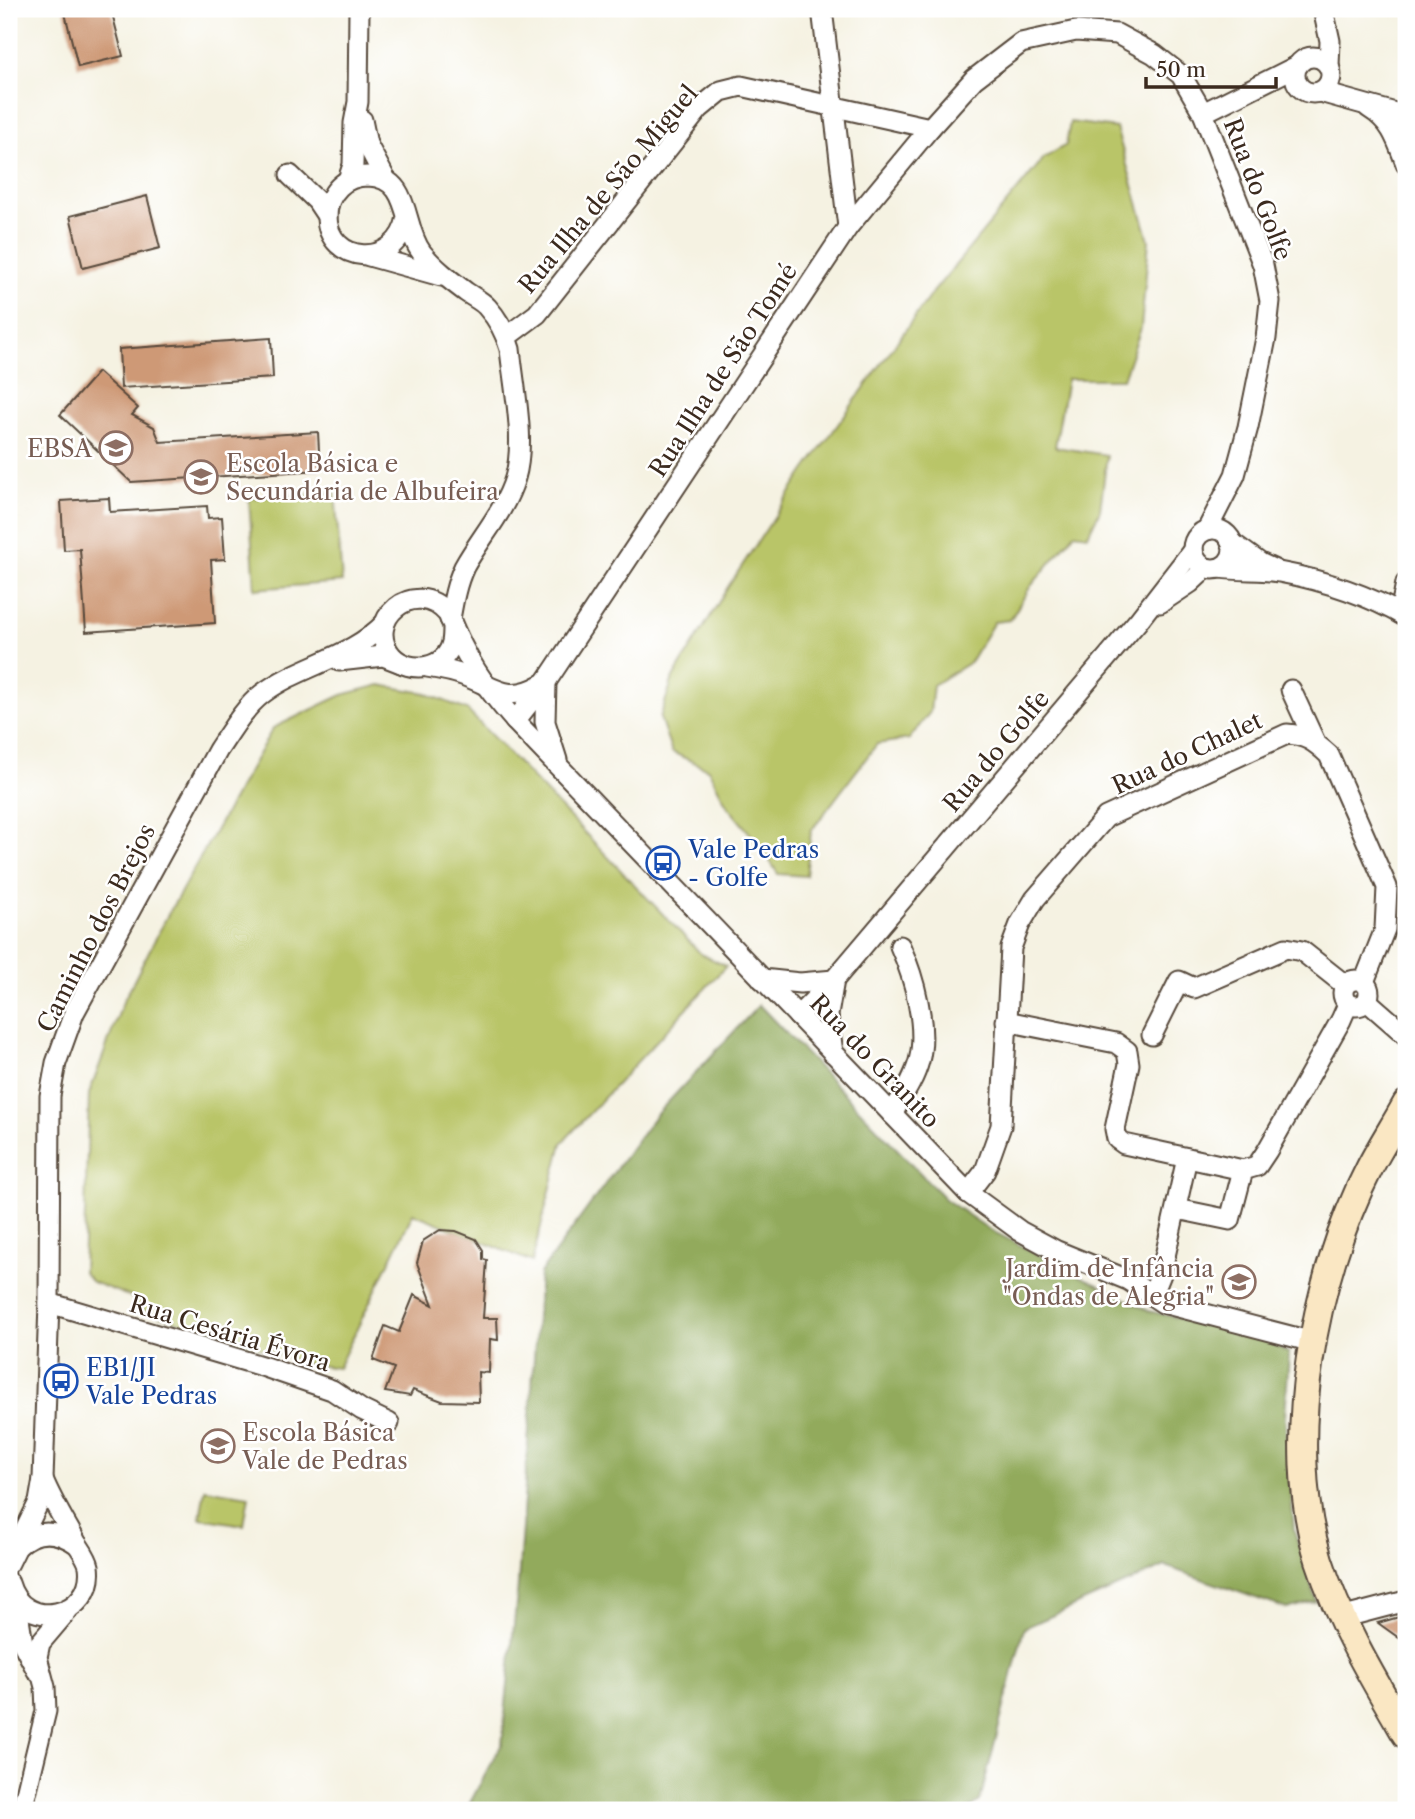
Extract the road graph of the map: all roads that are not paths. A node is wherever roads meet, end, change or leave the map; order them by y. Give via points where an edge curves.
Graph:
1 (359, 9) edge
2 (822, 9) edge
3 (1322, 9) edge
4 (1330, 41) junction
5 (1301, 62) junction
6 (1320, 82) junction
7 (1261, 85) junction
8 (358, 102) junction
9 (1360, 103) junction
10 (834, 107) junction
11 (1203, 113) junction
12 (1406, 118) edge
13 (930, 128) junction
14 (1396, 139) junction
15 (1406, 164) edge
16 (386, 180) junction
17 (343, 184) junction
18 (327, 216) junction
19 (407, 217) junction
20 (848, 227) junction
21 (368, 256) junction
22 (446, 277) junction
23 (506, 337) junction
24 (1221, 535) junction
25 (1193, 550) junction
26 (1213, 568) junction
27 (463, 569) junction
28 (1279, 572) junction
29 (1406, 583) edge
30 (424, 598) junction
31 (1403, 615) edge
32 (1138, 621) junction
33 (385, 623) junction
34 (451, 623) junction
35 (402, 664) junction
36 (427, 667) junction
37 (307, 668) junction
38 (546, 682) junction
39 (485, 687) junction
40 (1291, 690) dead end
41 (515, 721) junction
42 (1315, 742) junction
43 (561, 769) junction
44 (900, 946) dead end
45 (762, 979) junction
46 (834, 980) junction
47 (1356, 993) junction
48 (798, 1016) junction
49 (1006, 1021) junction
50 (1152, 1035) dead end
51 (1406, 1035) edge
52 (834, 1053) junction
53 (1406, 1104) edge
54 (891, 1114) junction
55 (1187, 1158) junction
56 (1250, 1168) junction
57 (968, 1193) junction
58 (1177, 1209) junction
59 (1153, 1294) junction
60 (49, 1303) junction
61 (1312, 1342) junction
62 (389, 1423) dead end
63 (43, 1479) junction
64 (77, 1544) junction
65 (12, 1556) edge
66 (12, 1591) edge
67 (1406, 1601) edge
68 (69, 1609) junction
69 (1341, 1618) junction
70 (31, 1639) junction
71 (1406, 1735) edge
72 (23, 1810) edge

1 - 8 street
2 - 10 street
3 - 4 street
4 - 5 street
4 - 6 street
5 - 6 street via 1316,57
5 - 6 street via 1294,76
5 - 7 street
6 - 7 street
6 - 9 street
7 - 11 street
8 - 16 street via 367,144
8 - 17 street via 354,165
9 - 12 street
9 - 14 street via 1383,117
10 - 13 street, Rua Ilha de São Miguel
10 - 20 street
10 - 23 street, Rua Ilha de São Miguel via 741,86 721,91 699,109 537,314
11 - 13 street, Rua do Golfe via 1181,75 1154,54 1117,34 1076,31 1021,43 974,79
11 - 24 street, Rua do Golfe via 1263,265 1270,301 1253,402
12 - 14 street
13 - 20 street, Rua do Golfe
14 - 15 street
16 - 17 street via 360,176
16 - 19 street via 401,196
17 - 18 street via 332,196
17 - 18 street via 315,184 290,175
18 - 21 street via 338,243
19 - 21 street via 399,239
19 - 22 street via 420,251
20 - 38 street, Rua Ilha de São Tomé
21 - 22 street
22 - 23 street via 487,307
23 - 27 street via 519,454 515,478
24 - 25 street, Rua do Golfe via 1197,538
24 - 26 street via 1230,560
24 - 28 street
25 - 26 street via 1196,561
25 - 32 street, Rua do Golfe
26 - 28 street
26 - 32 street
27 - 30 street
27 - 34 street
28 - 31 street via 1341,588
29 - 31 street
30 - 33 street via 400,604
30 - 34 street via 443,608
32 - 46 street, Rua do Golfe
33 - 35 street via 388,650
33 - 37 street, Caminho dos Brejos via 376,634
34 - 36 street via 452,642 447,653
34 - 39 street, Rua do Granito
35 - 36 street
35 - 37 street, Caminho dos Brejos via 383,656
36 - 39 street, Rua do Granito via 467,676
37 - 60 street, Caminho dos Brejos via 261,694 218,750 74,1013 50,1096
38 - 39 street via 525,694
38 - 41 street, Rua Ilha de São Tomé
38 - 43 street via 545,722
39 - 41 street, Rua do Granito
40 - 42 street
41 - 43 street, Rua do Granito
42 - 47 street via 1329,755 1387,887 1384,929
42 - 49 street, Rua do Chalet via 1287,734 1106,817 1020,924 1011,948
43 - 45 street, Rua do Granito
44 - 54 street via 916,986 922,1043 914,1077
45 - 46 street
45 - 48 street, Rua do Granito
46 - 48 street, Rua do Golfe
46 - 52 street via 828,1016
47 - 50 street via 1302,951 1286,947 1194,988 1179,981
47 - 51 street
47 - 56 street
48 - 52 street, Rua do Granito
49 - 55 street via 1104,1040 1127,1051 1117,1139
49 - 57 street, Rua do Chalet via 1001,1126 985,1171
52 - 54 street, Rua do Granito
53 - 61 main road via 1368,1170 1335,1252
54 - 57 street, Rua do Granito
55 - 56 street
55 - 58 street
56 - 58 street via 1230,1220
57 - 59 street, Rua do Granito via 1020,1231
58 - 59 street
59 - 61 street, Rua do Granito via 1163,1303
60 - 62 street, Rua Cesária Évora via 332,1390
60 - 63 street, Caminho dos Brejos
61 - 69 main road via 1303,1483 1319,1558
63 - 64 street
63 - 65 street, Caminho dos Brejos via 39,1502
64 - 65 street via 55,1533 38,1533 25,1539
64 - 68 street via 86,1557 89,1581
66 - 68 street via 33,1612 46,1615
66 - 70 street
67 - 69 street
68 - 70 street
69 - 71 main road
70 - 72 street via 23,1644 45,1687 46,1711

